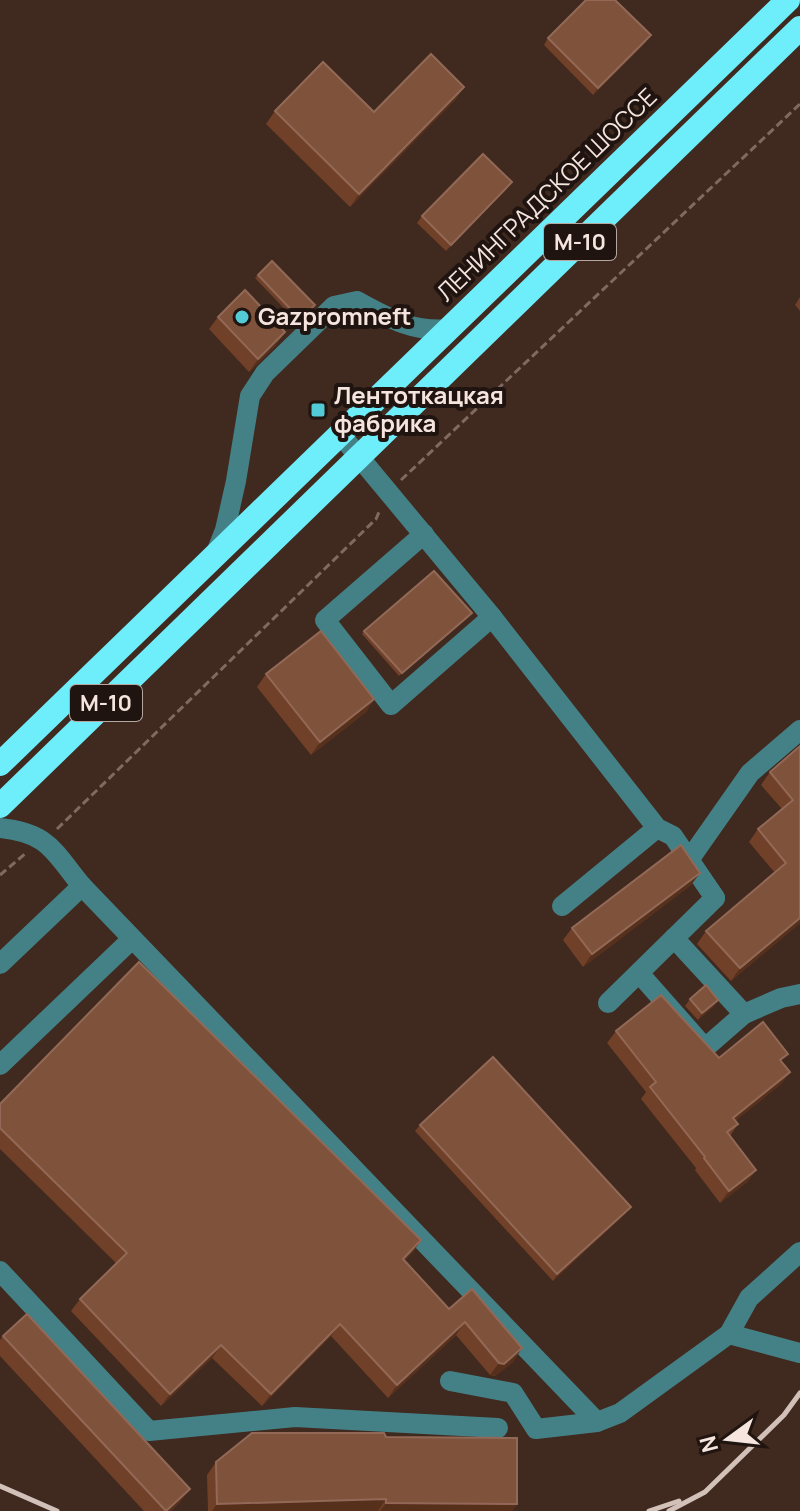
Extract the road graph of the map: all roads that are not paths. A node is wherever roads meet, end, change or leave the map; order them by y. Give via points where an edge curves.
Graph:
1 (788, 0) edge
2 (800, 28) edge
3 (450, 329) junction
4 (340, 434) junction
5 (359, 455) junction
6 (424, 534) junction
7 (213, 559) junction
8 (492, 617) junction
9 (800, 730) edge
10 (0, 764) edge
11 (0, 806) edge
12 (0, 828) edge
13 (657, 828) junction
14 (689, 860) junction
15 (82, 886) junction
16 (562, 906) dead end
17 (674, 938) junction
18 (132, 939) junction
19 (0, 964) edge
20 (639, 973) junction
21 (800, 994) edge
22 (608, 1003) dead end
23 (744, 1014) junction
24 (0, 1065) edge
25 (800, 1252) edge
26 (0, 1271) edge
27 (729, 1334) junction
28 (800, 1353) edge
29 (450, 1381) dead end
30 (597, 1422) junction
31 (498, 1428) dead end

1 - 3 highway, ЛЕНИНГРАДСКОЕ ШОССЕ / М-10
2 - 5 highway, М-10
3 - 4 highway, ЛЕНИНГРАДСКОЕ ШОССЕ / М-10
3 - 7 lane via 430,331 389,319 357,301 334,306 265,373 250,396 228,517
4 - 5 lane
4 - 7 highway, ЛЕНИНГРАДСКОЕ ШОССЕ / М-10
5 - 6 lane
5 - 11 highway, М-10
6 - 8 lane
6 - 8 lane via 325,620 391,705
7 - 10 highway, ЛЕНИНГРАДСКОЕ ШОССЕ / М-10
8 - 13 lane
9 - 14 lane via 750,773
12 - 15 lane via 45,840
13 - 14 lane via 673,836
13 - 16 lane
14 - 17 lane via 715,898
15 - 18 lane
15 - 19 lane
17 - 20 lane
17 - 23 lane
18 - 24 lane
18 - 30 lane
20 - 22 lane
20 - 23 lane via 705,1048
21 - 23 lane
25 - 27 lane via 749,1298
26 - 31 lane via 149,1431 295,1417
27 - 28 lane
27 - 30 lane via 620,1413
29 - 30 lane via 513,1393 536,1429

